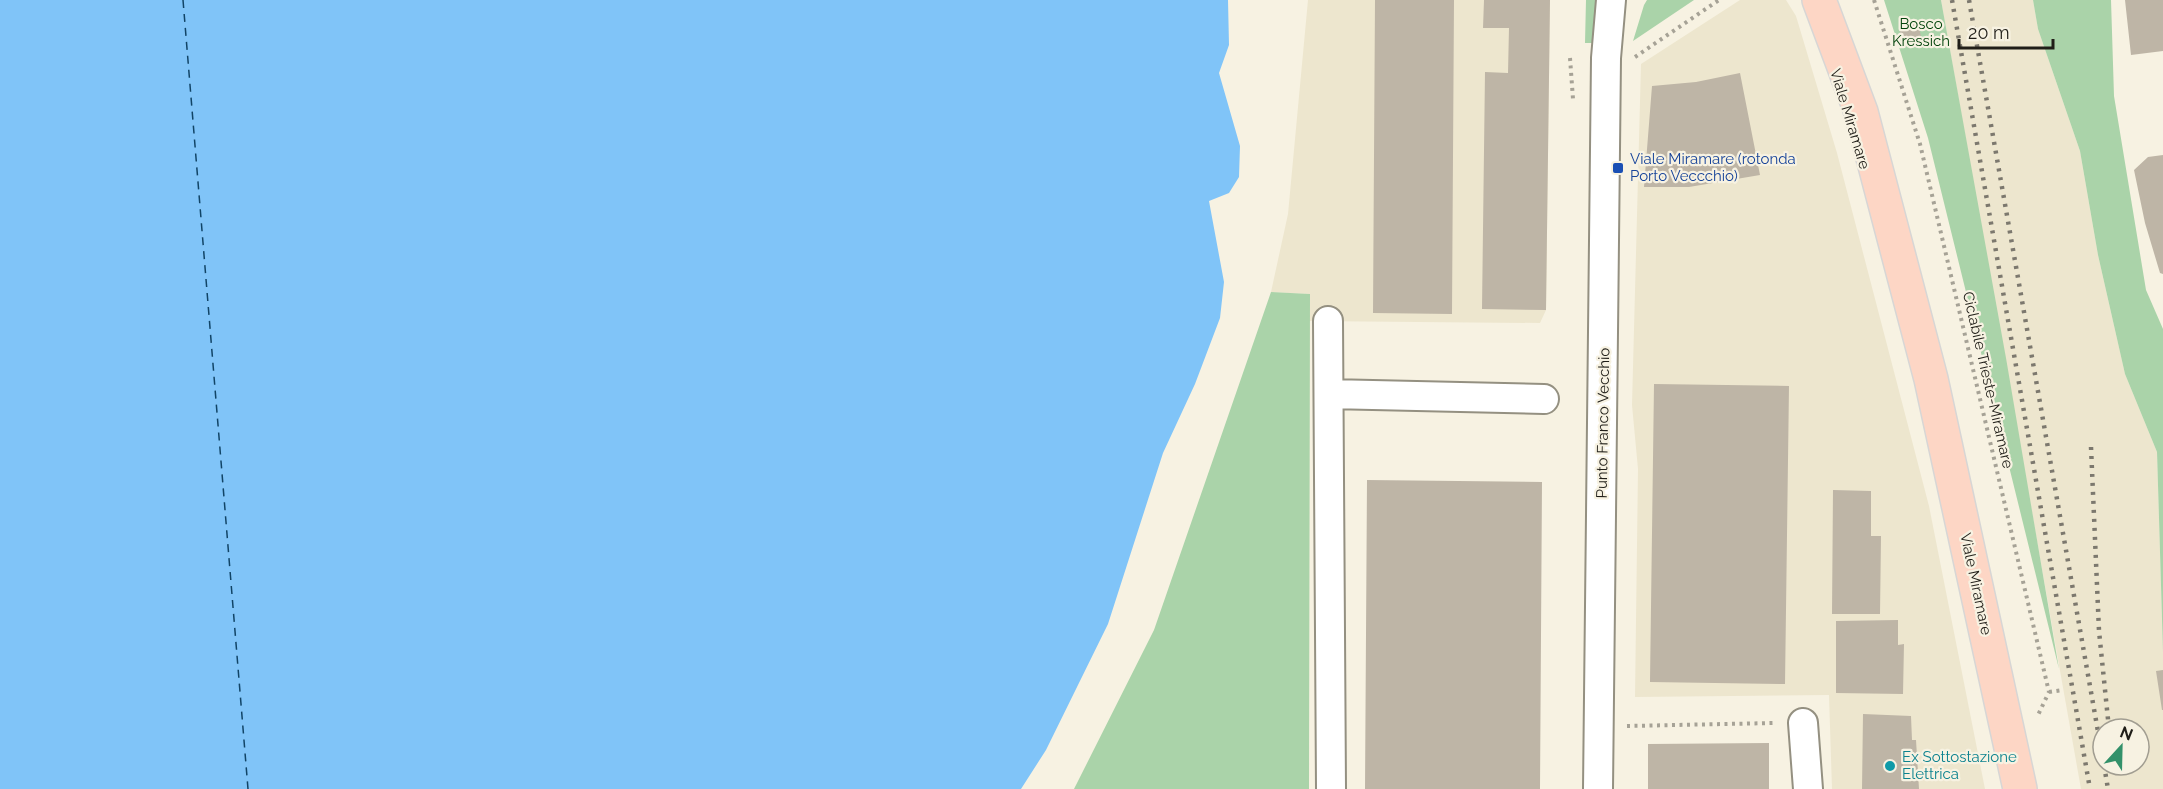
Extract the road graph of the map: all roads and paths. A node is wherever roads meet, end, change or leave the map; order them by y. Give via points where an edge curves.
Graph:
1 (1611, 0) edge
2 (1632, 0) edge
3 (1719, 0) edge
4 (1806, 0) edge
5 (1819, 0) edge
6 (1842, 0) edge
7 (1874, 0) edge
8 (1620, 58) junction
9 (1328, 321) dead end
10 (1931, 379) junction
11 (1329, 394) junction
12 (1544, 399) dead end
13 (2063, 690) dead end
14 (2049, 692) junction
15 (1803, 723) joint
16 (1627, 726) dead end
17 (2017, 775) edge
18 (1331, 789) edge
19 (1598, 789) edge
20 (1808, 789) edge

1 - 8 street, Punto Franco Vecchio
2 - 8 street, Punto Franco Vecchio
3 - 8 path
4 - 10 main road, Viale Miramare via 1822,30
5 - 10 main road, Viale Miramare via 1861,112
6 - 10 main road via 1875,108
7 - 14 path, Ciclabile Trieste-Miramare via 1920,144
8 - 19 street, Punto Franco Vecchio
9 - 11 street
10 - 17 main road, Viale Miramare
11 - 12 street
11 - 18 street
13 - 14 path
14 - 17 path
15 - 16 path
15 - 20 street

